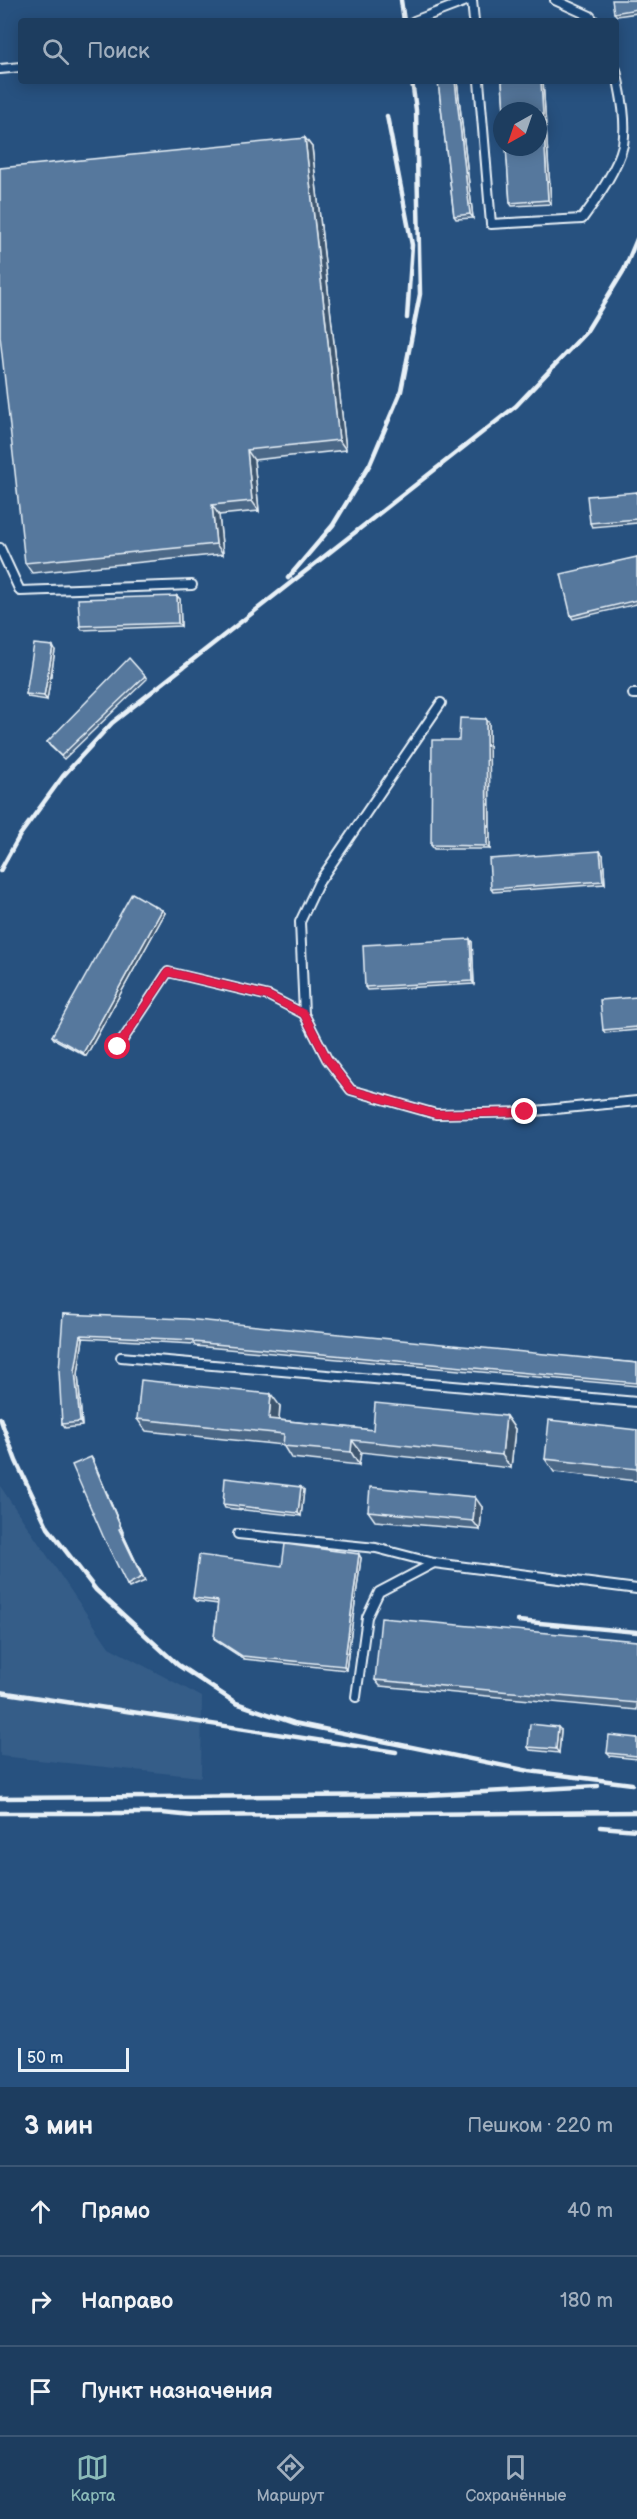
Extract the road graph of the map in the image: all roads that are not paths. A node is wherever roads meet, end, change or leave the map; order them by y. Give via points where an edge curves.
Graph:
1 (470, 0) edge
2 (555, 0) edge
3 (422, 18) edge
4 (473, 18) edge
5 (592, 18) edge
6 (18, 67) edge
7 (0, 69) edge
8 (479, 84) edge
9 (619, 84) edge
10 (0, 548) edge
11 (192, 585) dead end
12 (441, 703) dead end
13 (304, 1014) junction
14 (118, 1047) dead end
15 (637, 1101) edge
16 (121, 1357) dead end
17 (637, 1402) edge
18 (238, 1534) dead end
19 (434, 1563) junction
20 (637, 1589) edge
21 (356, 1696) dead end

1 - 3 lane
1 - 4 lane
2 - 5 lane
6 - 7 lane
8 - 9 lane via 490,224 582,219 608,180 623,145
10 - 11 lane via 20,591
12 - 13 lane via 319,882 300,922
13 - 14 lane via 269,996 168,972
13 - 15 lane via 327,1059 351,1090 436,1114 525,1112
16 - 17 lane
18 - 19 lane via 376,1548
19 - 20 lane
19 - 21 lane via 379,1592 367,1617

